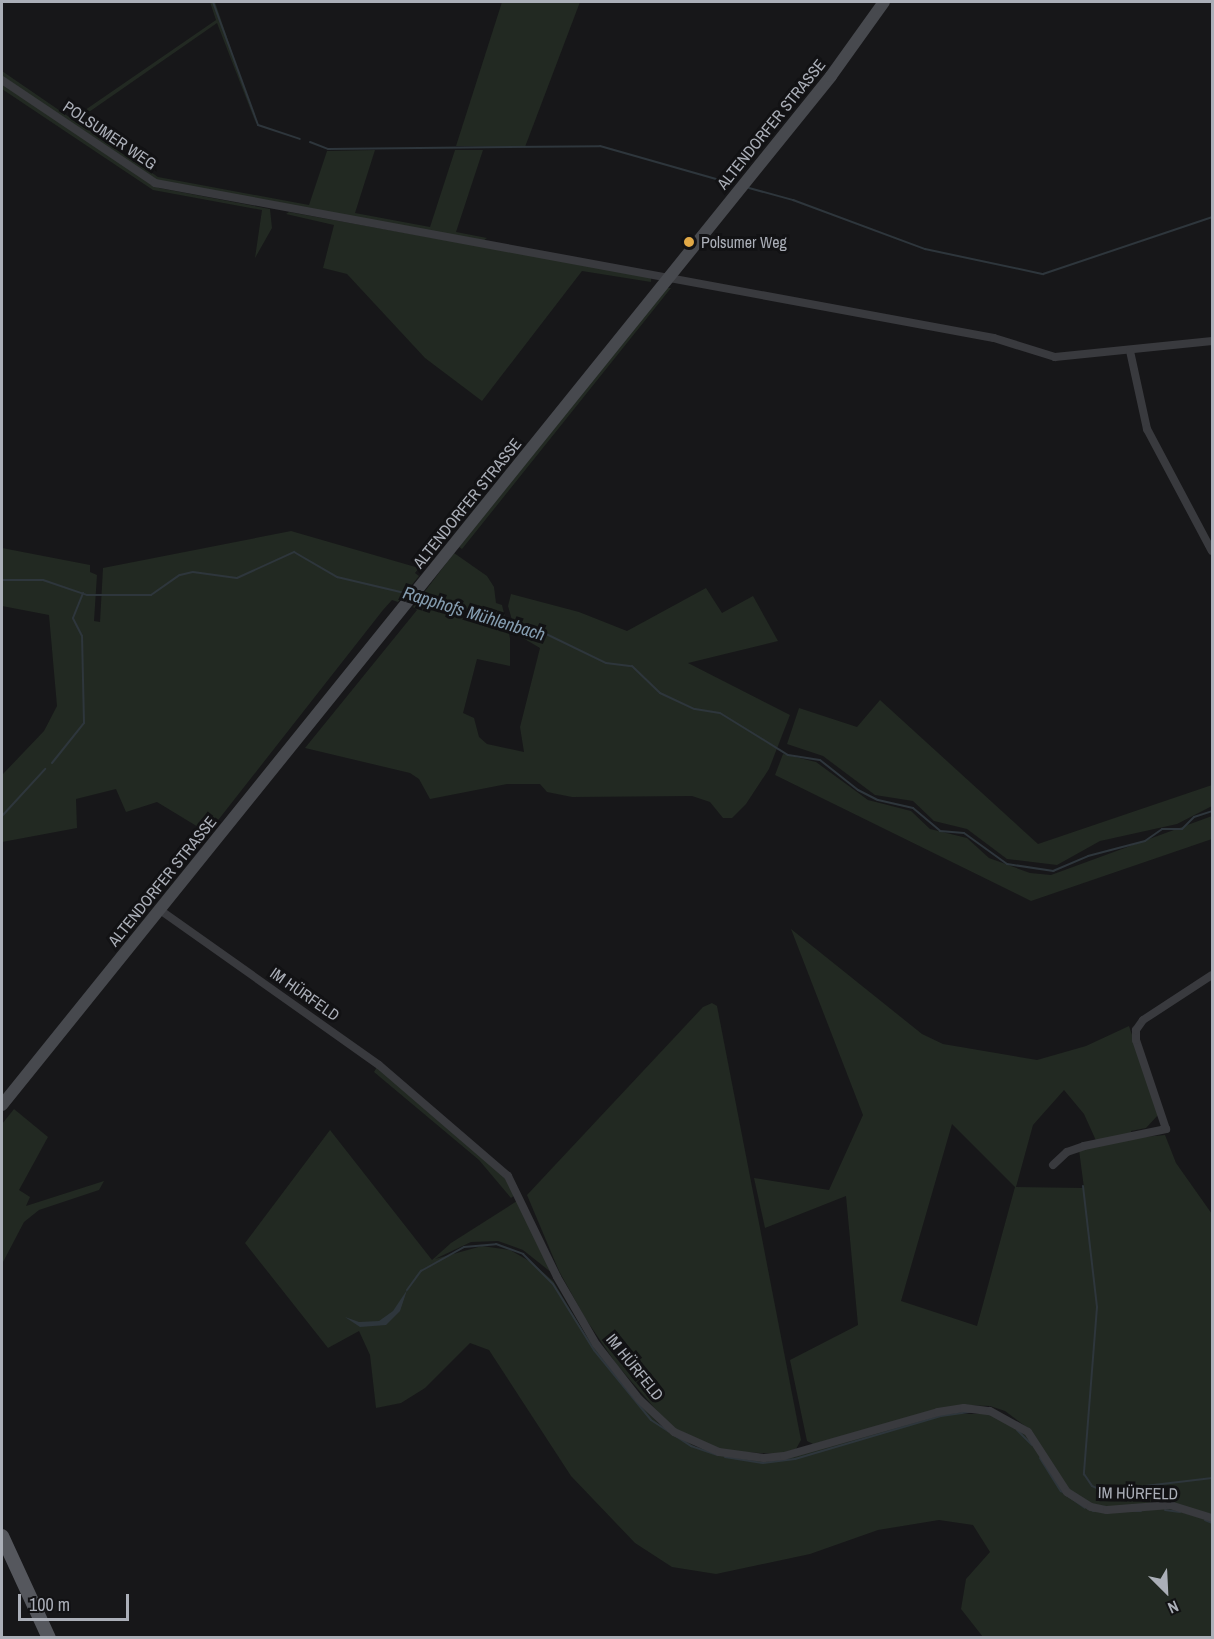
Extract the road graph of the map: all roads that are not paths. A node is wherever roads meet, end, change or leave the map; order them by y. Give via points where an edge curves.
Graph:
1 (884, 2) edge
2 (2, 80) edge
3 (669, 278) junction
4 (1212, 341) edge
5 (1130, 351) junction
6 (1212, 551) edge
7 (160, 910) junction
8 (1212, 975) edge
9 (2, 1105) edge
10 (1053, 1165) dead end
11 (1212, 1518) edge
12 (2, 1536) edge
13 (49, 1638) edge

1 - 3 street, ALTENDORFER STRASSE via 831,76
2 - 3 street, POLSUMER WEG via 154,183
3 - 5 street, POLSUMER WEG via 994,338 1055,357
3 - 7 street, ALTENDORFER STRASSE
4 - 5 street, POLSUMER WEG
5 - 6 street via 1147,429
7 - 9 street, ALTENDORFER STRASSE
7 - 11 street, IM HÜRFELD via 379,1065 508,1176 556,1276 596,1344 639,1399 674,1432 719,1452 764,1458 784,1456 938,1412 964,1408 990,1411 1028,1432 1067,1492 1090,1507 1107,1510 1170,1505
8 - 10 street via 1143,1020 1136,1030 1166,1129 1084,1146 1067,1152
12 - 13 main road

